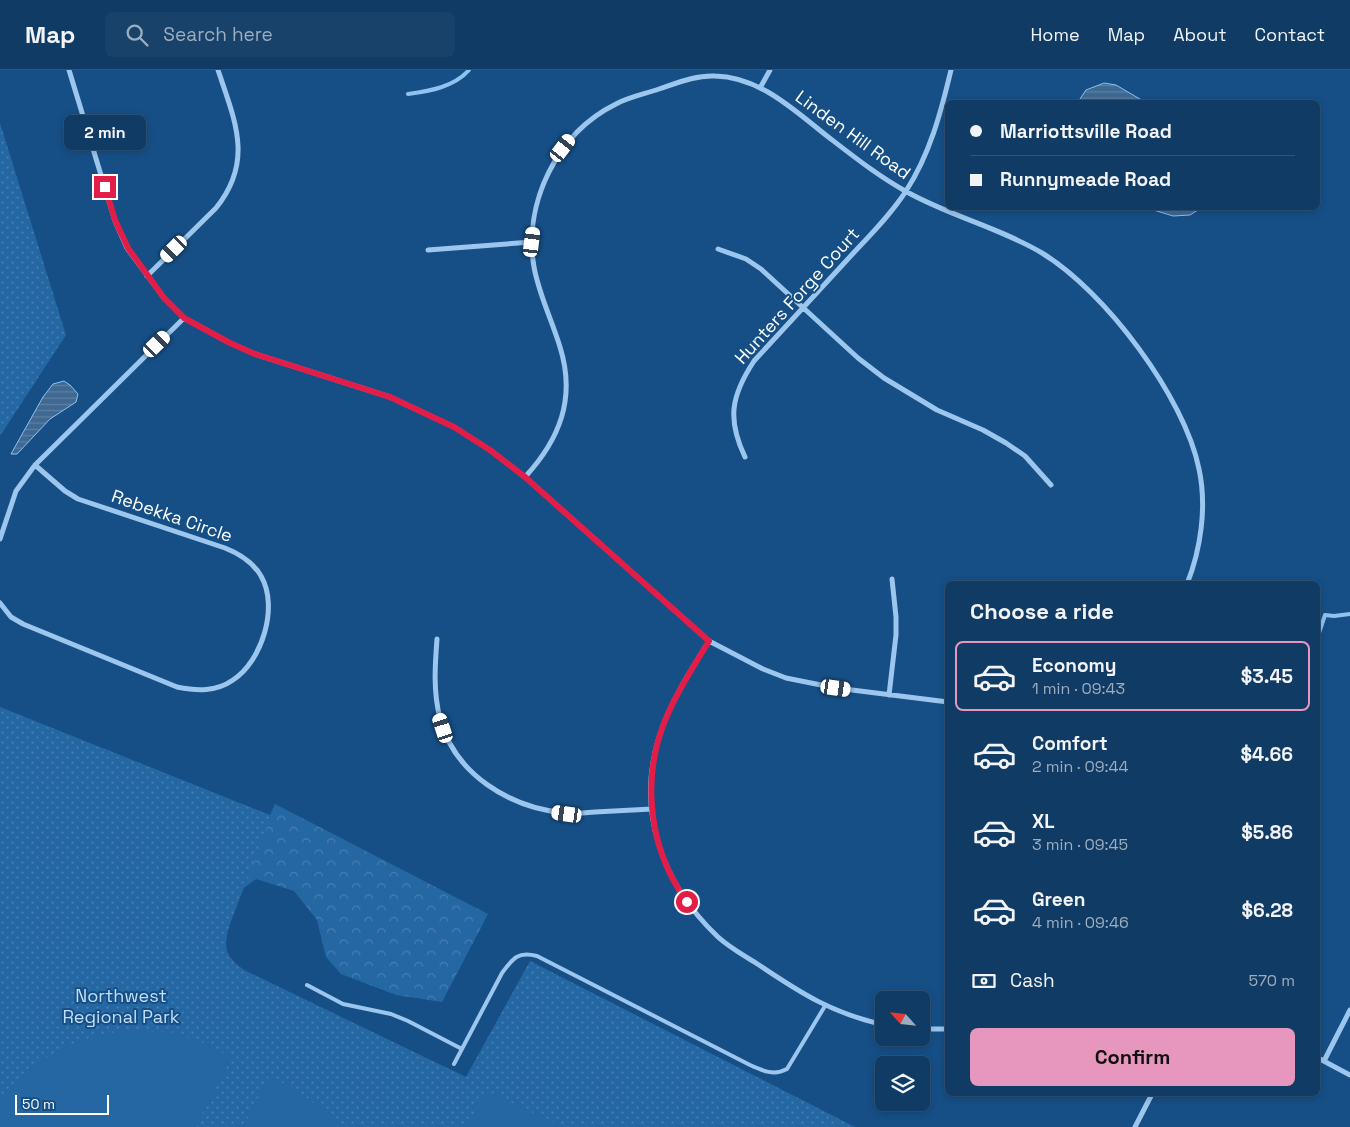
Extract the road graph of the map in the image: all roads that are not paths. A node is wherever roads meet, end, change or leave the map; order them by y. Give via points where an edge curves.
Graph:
1 (69, 70) edge
2 (218, 70) edge
3 (770, 70) edge
4 (951, 70) edge
5 (760, 88) junction
6 (906, 191) junction
7 (532, 242) junction
8 (718, 249) dead end
9 (428, 250) dead end
10 (147, 276) junction
11 (803, 308) junction
12 (184, 318) junction
13 (745, 458) dead end
14 (35, 465) junction
15 (525, 477) junction
16 (1051, 485) dead end
17 (0, 539) edge
18 (892, 579) dead end
19 (1188, 581) edge
20 (0, 603) edge
21 (437, 639) dead end
22 (709, 641) junction
23 (889, 695) junction
24 (945, 702) edge
25 (652, 810) junction
26 (307, 985) dead end
27 (825, 1006) junction
28 (1350, 1010) edge
29 (875, 1023) edge
30 (945, 1028) edge
31 (930, 1029) edge
32 (462, 1049) junction
33 (1320, 1059) edge
34 (1324, 1062) junction
35 (454, 1064) dead end
36 (1350, 1076) edge
37 (1151, 1096) edge
38 (1135, 1127) edge

1 - 10 street via 115,220 128,248
2 - 10 street via 235,123 238,163 234,179 216,208
3 - 5 street
4 - 6 street, Hunters Forge Court via 933,136
5 - 6 street, Linden Hill Road via 782,101 868,168
5 - 7 street, Linden Hill Road via 740,80 714,76 690,79 616,104 593,119 570,139 545,179 536,210
6 - 11 street, Hunters Forge Court via 884,220
6 - 19 street, Linden Hill Road via 1043,254 1073,275 1134,343 1180,415 1200,470 1203,497 1201,525
7 - 9 street
7 - 15 street, Linden Hill Road via 534,267 561,349 566,388 565,405 552,444
8 - 11 street via 746,259 761,269
10 - 12 street
11 - 13 street, Hunters Forge Court via 744,375 734,406 733,424
11 - 16 street via 884,378 937,410 1006,443 1025,456
12 - 14 street
12 - 15 street via 255,354 412,406 490,450
14 - 17 street via 16,491
14 - 20 street, Rebekka Circle via 78,499 240,554 253,566 268,592 267,625 253,660 238,676 219,687 194,691 23,624 11,617
15 - 22 street
18 - 23 street via 896,635
21 - 25 street via 435,692 440,718 446,738 473,774 518,803 542,810 567,814
22 - 23 street via 786,678
22 - 25 street via 674,700 660,735 653,758
23 - 24 street
25 - 27 street via 663,860 697,915 720,939
26 - 32 lane via 343,1004 408,1021
27 - 29 street
27 - 32 lane via 787,1069 772,1073 762,1071 527,953 518,955 502,973
28 - 34 street
30 - 31 street
32 - 35 lane
33 - 34 street
34 - 36 street
37 - 38 street

